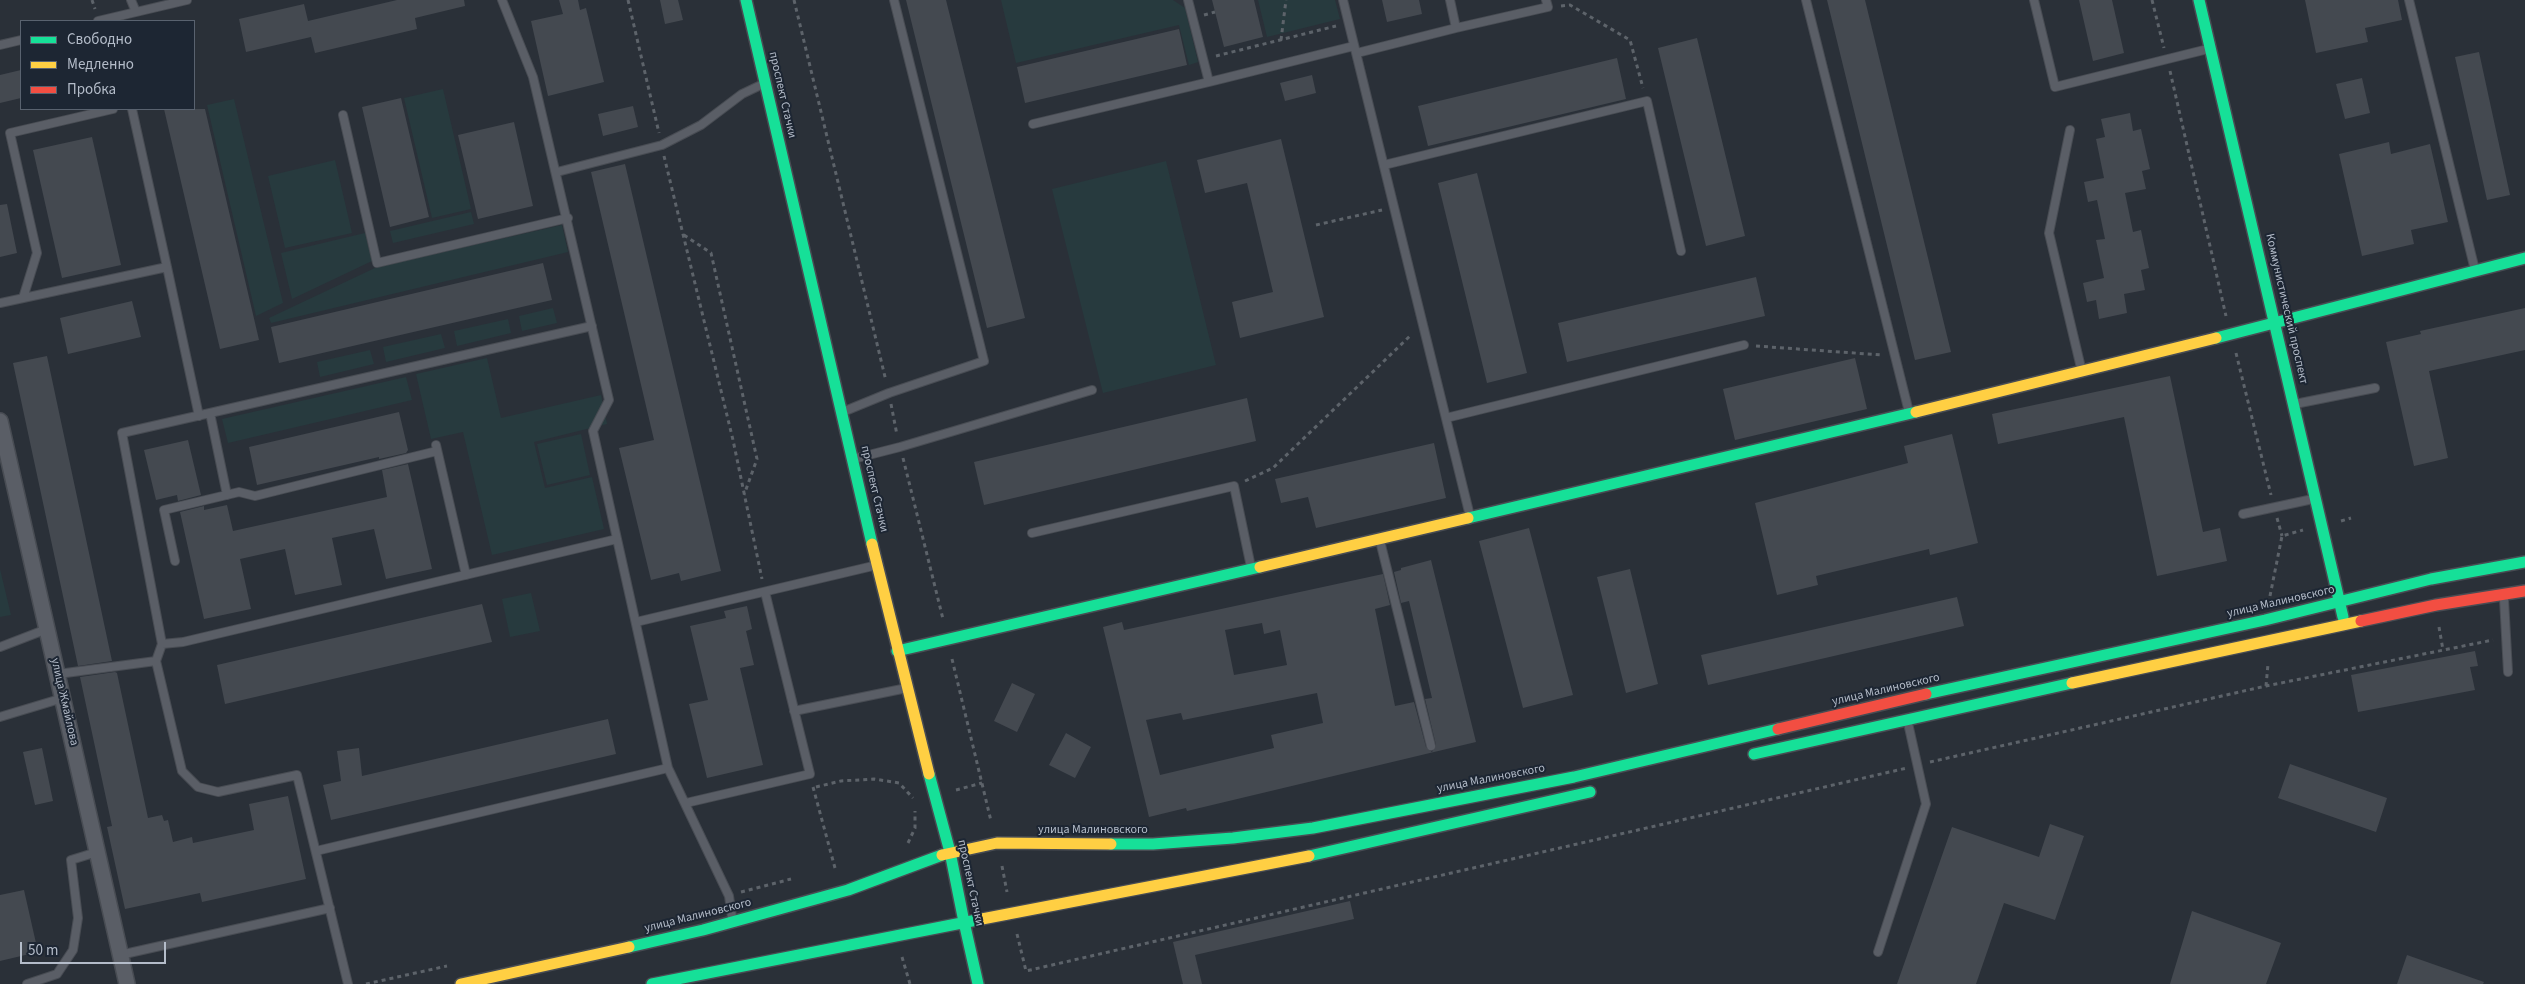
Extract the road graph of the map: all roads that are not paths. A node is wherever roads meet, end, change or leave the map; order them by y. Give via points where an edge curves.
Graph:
1 (131, 0) edge
2 (187, 0) edge
3 (502, 0) edge
4 (746, 0) edge
5 (894, 0) edge
6 (1188, 0) edge
7 (1343, 0) edge
8 (1450, 0) edge
9 (1806, 0) edge
10 (2034, 0) edge
11 (2199, 0) edge
12 (2408, 0) edge
13 (1547, 4) edge
14 (136, 12) junction
15 (123, 18) edge
16 (106, 20) edge
17 (1456, 28) junction
18 (20, 40) edge
19 (0, 45) edge
20 (2210, 48) junction
21 (1356, 50) junction
22 (1209, 82) junction
23 (765, 83) junction
24 (108, 110) edge
25 (132, 110) edge
26 (344, 115) dead end
27 (1033, 124) dead end
28 (2070, 130) dead end
29 (1384, 165) junction
30 (557, 172) junction
31 (568, 218) junction
32 (1681, 251) dead end
33 (2525, 258) edge
34 (167, 267) junction
35 (2475, 271) junction
36 (23, 298) junction
37 (0, 303) edge
38 (2274, 321) junction
39 (592, 326) junction
40 (1744, 345) road end
41 (2082, 372) junction
42 (2375, 388) dead end
43 (1092, 390) dead end
44 (2293, 405) junction
45 (842, 412) junction
46 (210, 413) junction
47 (1910, 414) junction
48 (199, 416) junction
49 (1446, 418) junction
50 (0, 421) edge
51 (853, 458) junction
52 (227, 495) junction
53 (2315, 498) junction
54 (2243, 514) dead end
55 (1470, 518) junction
56 (1032, 533) dead end
57 (617, 539) junction
58 (1380, 539) junction
59 (176, 561) dead end
60 (2525, 562) edge
61 (877, 565) junction
62 (1252, 569) junction
63 (466, 575) junction
64 (2525, 591) edge
65 (765, 592) junction
66 (2504, 594) junction
67 (2340, 602) junction
68 (636, 622) junction
69 (2344, 625) junction
70 (48, 629) junction
71 (162, 644) junction
72 (0, 646) edge
73 (897, 651) junction
74 (156, 661) junction
75 (2508, 672) dead end
76 (58, 674) junction
77 (907, 688) junction
78 (63, 698) junction
79 (794, 711) junction
80 (0, 717) edge
81 (1907, 719) junction
82 (1431, 746) dead end
83 (1742, 757) dead end
84 (668, 768) junction
85 (1597, 790) dead end
86 (686, 803) junction
87 (316, 851) junction
88 (97, 852) junction
89 (950, 852) junction
90 (330, 908) junction
91 (733, 922) junction
92 (964, 922) junction
93 (1878, 952) dead end
94 (120, 955) junction
95 (713, 978) edge
96 (27, 984) edge
97 (127, 984) edge
98 (348, 984) edge
99 (461, 984) edge
100 (652, 984) edge
101 (978, 984) edge

1 - 14 lane
2 - 14 lane
3 - 30 lane via 534,77
4 - 23 main road, проспект Стачки
5 - 45 lane via 984,361
6 - 22 lane
7 - 21 lane
8 - 17 lane
9 - 47 lane
10 - 20 lane via 2055,88
11 - 20 main road, Коммунистический проспект
12 - 35 lane
13 - 17 lane
14 - 15 lane
15 - 16 lane
17 - 21 lane
18 - 19 lane
20 - 38 main road, Коммунистический проспект
21 - 22 lane
21 - 29 lane
22 - 27 lane
23 - 30 lane via 662,145
23 - 45 main road, проспект Стачки
24 - 36 lane via 10,133 37,254
25 - 34 lane
26 - 31 lane via 376,263
28 - 41 lane via 2049,233
29 - 32 lane via 1647,101
29 - 49 lane
30 - 31 lane
31 - 39 lane
33 - 35 main road
34 - 36 lane
34 - 48 lane
35 - 38 main road
36 - 37 lane
38 - 41 main road
38 - 44 main road, Коммунистический проспект
39 - 46 lane
39 - 57 lane via 608,400 593,432
40 - 49 lane
41 - 47 main road
42 - 44 lane
43 - 51 lane via 900,448
44 - 53 main road, Коммунистический проспект
45 - 51 main road, проспект Стачки
46 - 48 lane
46 - 52 lane
47 - 55 main road
48 - 71 lane via 122,433
49 - 55 lane
50 - 70 street, улица Жмайлова
51 - 61 main road, проспект Стачки
52 - 59 lane via 164,510
52 - 63 lane via 239,492 255,496 436,448
53 - 54 lane
53 - 67 main road, Коммунистический проспект
55 - 58 main road
56 - 62 lane via 1234,486
57 - 63 lane
57 - 68 lane
58 - 62 main road
58 - 82 lane
60 - 67 main road, улица Малиновского via 2431,579
61 - 65 lane
61 - 73 main road, проспект Стачки
62 - 73 main road
63 - 71 lane via 183,642
64 - 66 main road
65 - 68 lane
65 - 79 lane
66 - 69 main road
66 - 75 lane
67 - 69 main road, Коммунистический проспект
67 - 89 main road, улица Малиновского via 1574,777 1314,828 1153,844 997,843
68 - 84 lane
69 - 81 main road
70 - 72 lane
70 - 76 street, улица Жмайлова
71 - 74 lane
73 - 77 main road, проспект Стачки
74 - 76 lane
74 - 87 lane via 182,771 198,787 218,792 297,775
76 - 78 street, улица Жмайлова
77 - 79 lane
77 - 89 main road, проспект Стачки
78 - 80 lane
78 - 88 street, улица Жмайлова
79 - 86 lane via 810,774
81 - 83 main road
81 - 93 lane via 1926,804
84 - 86 lane
84 - 87 lane
85 - 92 main road via 1319,854
86 - 91 lane via 729,896
87 - 90 lane
88 - 94 street, улица Жмайлова
88 - 96 lane via 70,860 78,918 72,950 57,974
89 - 91 main road, улица Малиновского via 848,890
89 - 92 main road, проспект Стачки
90 - 94 lane
90 - 98 lane
91 - 99 main road, улица Малиновского
92 - 95 main road
92 - 101 main road, проспект Стачки
94 - 97 street, улица Жмайлова
95 - 100 main road

